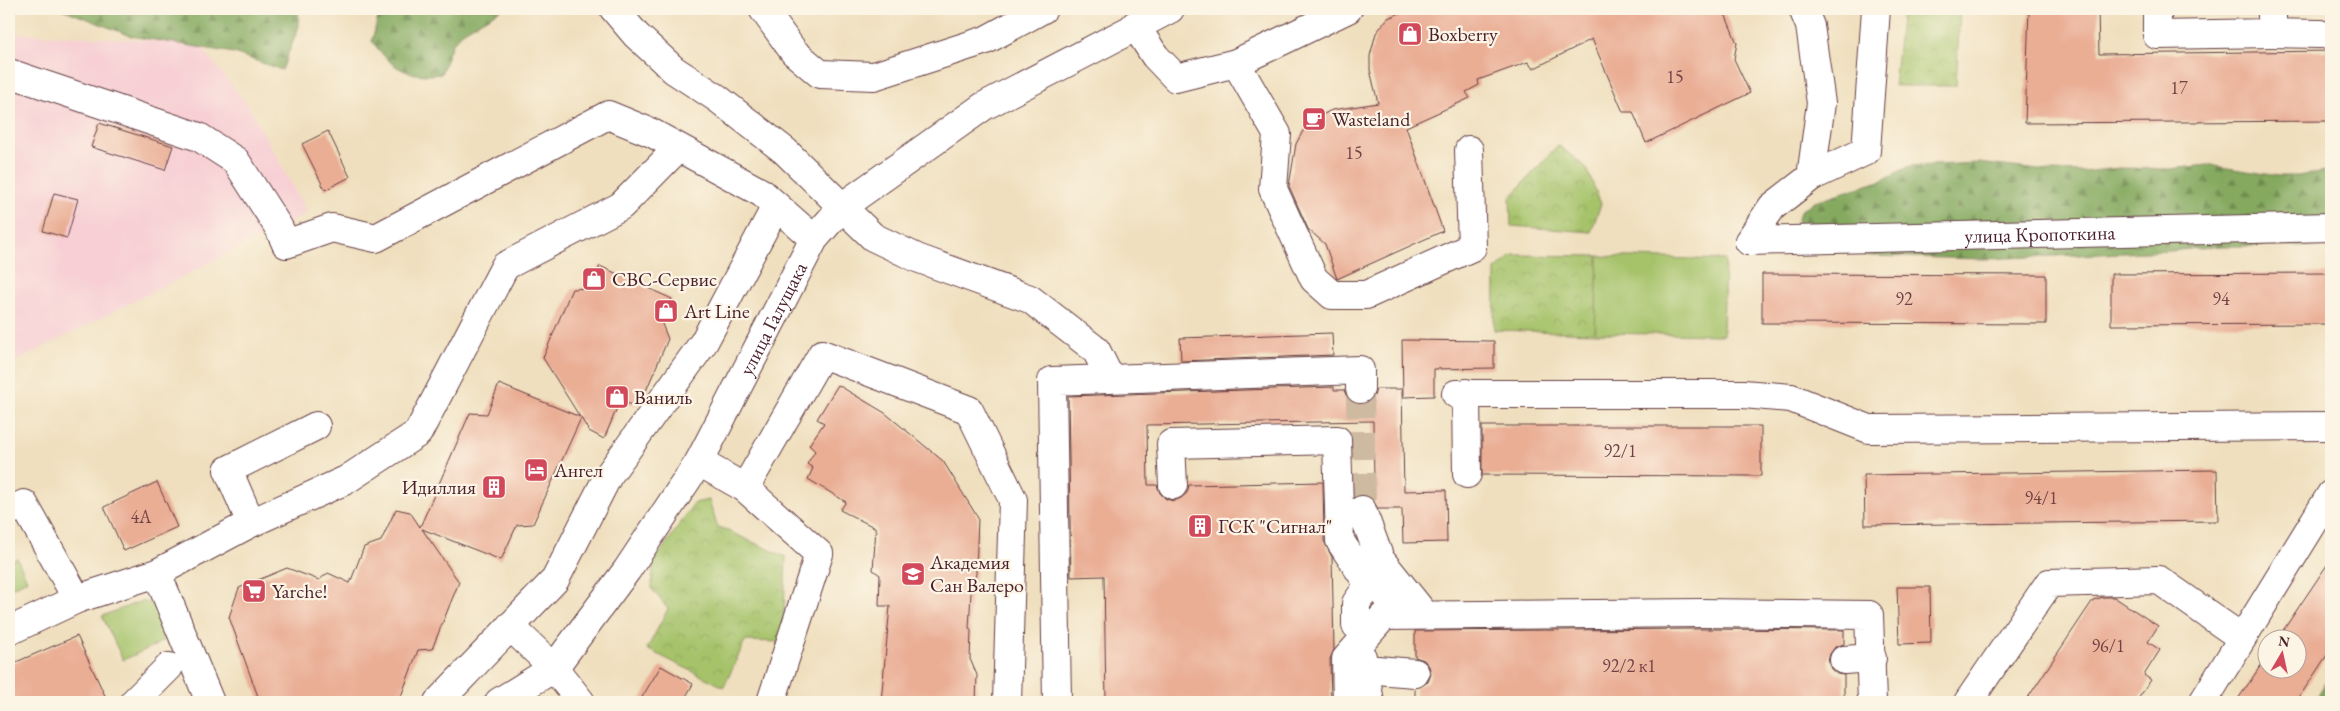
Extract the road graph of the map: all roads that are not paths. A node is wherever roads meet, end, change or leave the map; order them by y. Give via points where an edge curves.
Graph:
1 (614, 9) edge
2 (763, 9) edge
3 (1043, 9) edge
4 (1170, 9) edge
5 (1348, 9) edge
6 (1803, 9) edge
7 (1876, 9) edge
8 (2156, 9) edge
9 (2272, 21) edge
10 (1135, 25) junction
11 (2320, 34) dead end
12 (1236, 63) junction
13 (9, 73) edge
14 (678, 148) junction
15 (1469, 150) dead end
16 (1811, 177) junction
17 (776, 206) junction
18 (843, 206) junction
19 (2331, 227) edge
20 (814, 239) junction
21 (1110, 378) junction
22 (1360, 389) tunnel mouth
23 (316, 426) dead end
24 (2331, 426) edge
25 (699, 462) junction
26 (1467, 474) dead end
27 (1173, 485) dead end
28 (745, 488) junction
29 (2331, 494) edge
30 (1362, 510) tunnel mouth
31 (9, 512) edge
32 (251, 523) junction
33 (157, 573) junction
34 (1369, 585) junction
35 (77, 600) junction
36 (1425, 615) junction
37 (1356, 625) dead end
38 (510, 626) junction
39 (9, 631) edge
40 (2242, 638) junction
41 (1872, 658) junction
42 (1844, 660) dead end
43 (169, 667) dead end
44 (554, 668) junction
45 (1415, 673) dead end
46 (134, 702) edge
47 (210, 702) edge
48 (438, 702) edge
49 (499, 702) edge
50 (581, 702) edge
51 (771, 702) edge
52 (1007, 702) edge
53 (1057, 702) edge
54 (1346, 702) edge
55 (1370, 702) edge
56 (1872, 702) edge
57 (1968, 702) edge
58 (2203, 702) edge

1 - 18 street via 636,35 674,70 717,98 784,151
2 - 3 street via 794,52 820,74 874,76 986,40
4 - 10 street, улица Галущака
5 - 12 street
6 - 16 street via 1810,26 1821,103
7 - 16 street via 1866,151
8 - 9 street via 2157,35
9 - 11 street
10 - 12 street via 1155,56 1176,78
10 - 18 street, улица Галущака via 984,106
12 - 15 street via 1277,134 1274,189 1314,279 1332,295 1366,295 1472,247
13 - 14 street via 199,137 236,161 280,228 286,244 332,228 376,238 608,115
14 - 17 street via 762,193
14 - 32 street via 621,206 505,266 418,433 346,480
16 - 19 street, улица Кропоткина via 1772,206 1749,241
17 - 20 street
17 - 38 street via 704,342 608,476 555,580
18 - 20 street, улица Галущака
18 - 21 street via 873,237 917,258 1030,299 1096,350
20 - 25 street, улица Галущака
21 - 22 street via 1360,370
21 - 53 street via 1052,381
23 - 32 street via 228,470
24 - 26 street via 1869,429 1791,398 1743,394 1461,394
25 - 28 street
25 - 44 street, улица Галущака via 627,570
27 - 34 street via 1171,444 1337,440 1340,541
28 - 51 street via 818,554
28 - 52 street via 822,354 969,410 1013,500
29 - 40 street
30 - 36 street via 1380,559
31 - 35 street via 24,504
32 - 33 street
33 - 35 street
33 - 47 street
34 - 36 street
34 - 37 street via 1356,603
35 - 39 street
36 - 41 street via 1869,615
36 - 54 street via 1384,616 1346,660
38 - 44 street
38 - 48 street
40 - 57 street via 2159,580 2049,584
40 - 58 street
41 - 42 street
41 - 56 street
43 - 46 street
44 - 49 street, улица Галущака
44 - 50 street
45 - 55 street via 1363,663

